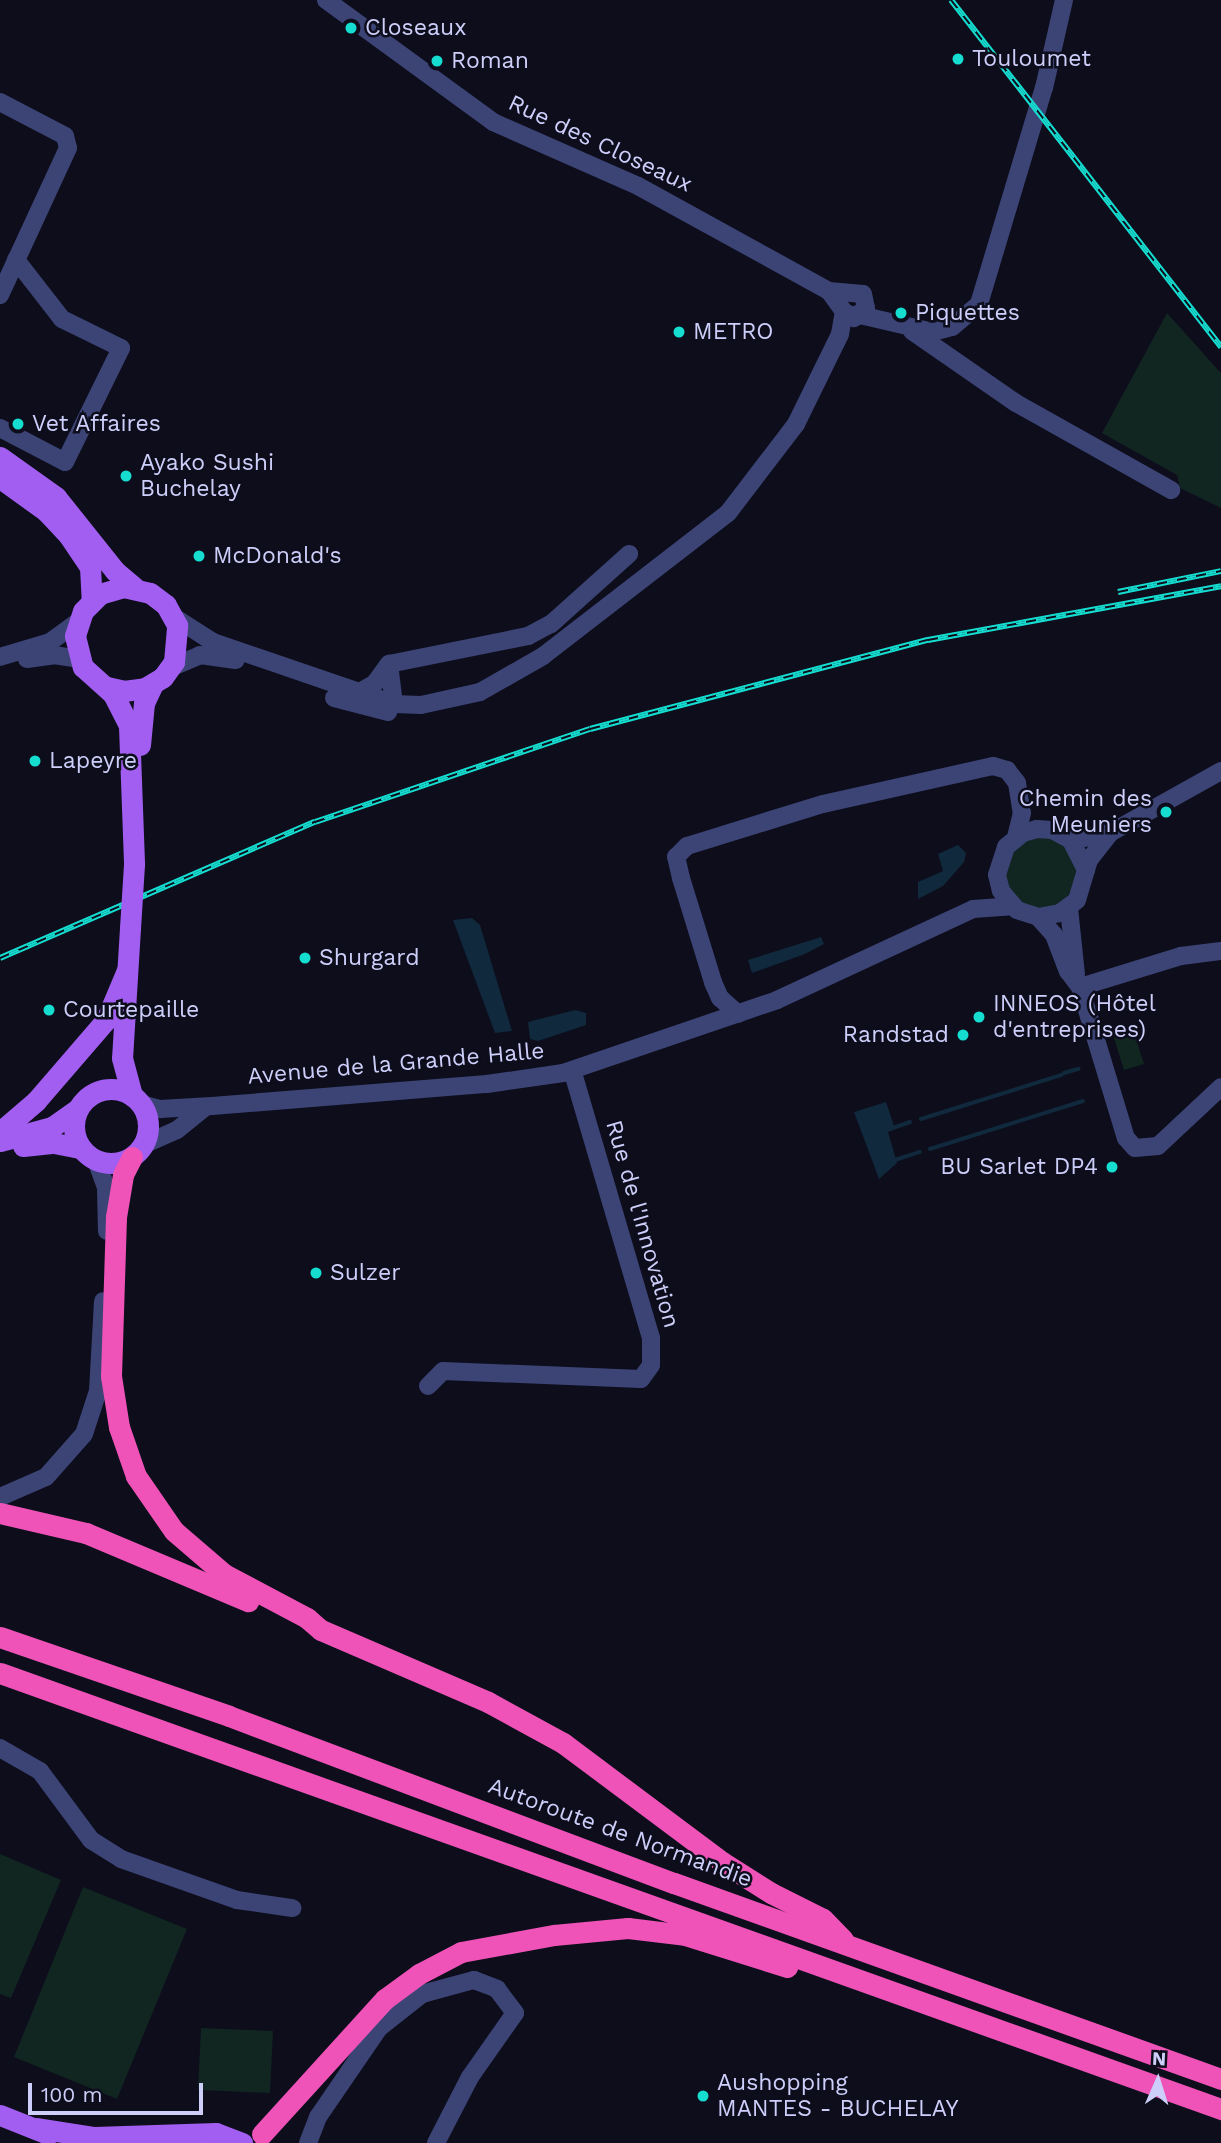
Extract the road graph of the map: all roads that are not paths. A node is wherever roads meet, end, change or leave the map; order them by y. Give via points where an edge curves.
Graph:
1 (326, 0) edge
2 (1063, 0) edge
3 (0, 102) edge
4 (16, 260) junction
5 (0, 295) edge
6 (854, 307) junction
7 (943, 325) junction
8 (912, 331) junction
9 (951, 357) junction
10 (0, 428) edge
11 (0, 457) edge
12 (0, 478) edge
13 (1171, 490) dead end
14 (629, 554) dead end
15 (135, 588) junction
16 (92, 601) junction
17 (174, 617) junction
18 (78, 622) junction
19 (0, 657) edge
20 (79, 659) junction
21 (389, 664) junction
22 (0, 668) edge
23 (170, 668) junction
24 (153, 684) junction
25 (107, 687) junction
26 (358, 693) junction
27 (388, 707) junction
28 (1221, 771) edge
29 (1020, 795) junction
30 (134, 817) junction
31 (1047, 829) junction
32 (1110, 834) junction
33 (1016, 836) junction
34 (1065, 836) junction
35 (1086, 870) junction
36 (997, 875) junction
37 (1012, 905) junction
38 (1069, 908) junction
39 (973, 909) junction
40 (1038, 917) junction
41 (1221, 951) edge
42 (127, 970) junction
43 (713, 982) junction
44 (1078, 983) junction
45 (738, 1014) junction
46 (124, 1017) junction
47 (706, 1026) junction
48 (572, 1070) junction
49 (1221, 1087) edge
50 (94, 1093) junction
51 (137, 1100) junction
52 (212, 1106) junction
53 (78, 1109) junction
54 (0, 1132) edge
55 (0, 1141) edge
56 (0, 1151) edge
57 (138, 1151) junction
58 (88, 1154) junction
59 (428, 1386) dead end
60 (0, 1497) edge
61 (0, 1513) edge
62 (321, 1630) junction
63 (0, 1637) edge
64 (0, 1673) edge
65 (0, 1748) edge
66 (292, 1908) dead end
67 (502, 1944) junction
68 (847, 1944) junction
69 (825, 1967) junction
70 (379, 2028) junction
71 (1221, 2079) edge
72 (1221, 2109) edge
73 (0, 2115) edge
74 (0, 2127) edge
75 (262, 2134) dead end
76 (40, 2136) edge
77 (308, 2141) edge
78 (241, 2142) edge
79 (70, 2143) edge
80 (436, 2143) edge

1 - 6 street, Rue des Closeaux via 499,125 612,172
2 - 7 street via 1044,88 987,281 975,310
3 - 4 street via 65,136 68,148
4 - 5 street
4 - 10 street via 62,319 121,348 65,462
6 - 7 street
6 - 8 street
6 - 27 street via 796,424 728,513 575,633 534,672 499,694 436,714
7 - 8 street
7 - 9 street
8 - 9 street
9 - 13 street via 1016,403
11 - 15 main road via 55,497
12 - 16 main road via 46,511 69,536 90,567
14 - 21 street via 551,624 528,636
15 - 16 main road via 114,589
15 - 17 main road via 157,597
16 - 18 main road
17 - 23 main road via 179,643
17 - 26 street via 213,642
18 - 19 street via 50,642
18 - 20 main road via 75,641
20 - 22 street via 44,656
20 - 25 main road via 88,675
21 - 26 street via 376,683
21 - 27 street
23 - 24 main road
23 - 27 street via 192,657 219,655
24 - 25 main road via 128,691
24 - 30 main road via 144,704
25 - 30 main road via 129,726
26 - 27 street
28 - 32 street
29 - 31 street
29 - 33 street via 1022,813
29 - 43 street via 1007,770 993,766 823,804 687,846 676,863
30 - 42 main road, bridge
31 - 33 street
31 - 34 street
32 - 34 street
32 - 35 street via 1095,849
33 - 36 street via 1002,853
34 - 35 street via 1079,849
35 - 38 street via 1082,891
36 - 37 street
36 - 39 street, Avenue de la Grande Halle via 990,891
37 - 39 street, Avenue de la Grande Halle
37 - 40 street
38 - 40 street
38 - 44 street
39 - 45 street, Avenue de la Grande Halle via 824,982
40 - 44 street via 1054,935 1068,971
41 - 44 street via 1181,956
42 - 46 main road
42 - 54 main road via 98,1030 36,1101
43 - 45 street via 720,999
43 - 47 street
44 - 49 street via 1126,1138 1135,1148 1149,1149
45 - 47 street, Avenue de la Grande Halle
46 - 50 main road via 110,1066
46 - 51 main road via 123,1066
47 - 48 street, Avenue de la Grande Halle
48 - 52 street, Avenue de la Grande Halle via 487,1084
48 - 59 street, Rue de l'Innovation via 651,1338 650,1365 641,1380 443,1371
50 - 51 main road via 114,1089
50 - 53 main road
51 - 52 street, Avenue de la Grande Halle via 160,1109
51 - 57 main road via 148,1122
52 - 57 street
53 - 55 main road via 52,1127
53 - 58 main road via 74,1131
56 - 58 main road via 46,1143
57 - 58 main road via 116,1163
57 - 62 highway via 123,1175 116,1217 110,1351 114,1401 136,1476 161,1516 190,1547 224,1574
58 - 60 street via 106,1188 95,1407 77,1446 57,1469 35,1485
61 - 62 highway via 86,1533
62 - 68 highway via 546,1732 746,1878 823,1919
63 - 68 highway, Autoroute de Normandie via 229,1716
64 - 69 highway
65 - 66 street via 40,1770 91,1840 121,1859 237,1900
67 - 69 highway via 588,1931 656,1930 809,1974
67 - 70 highway via 463,1959 412,1990
67 - 75 highway via 461,1952 405,1983
68 - 71 highway, Autoroute de Normandie
69 - 72 highway
70 - 77 street via 318,2117
70 - 80 street via 422,1994 464,1981 497,1989 515,2013 457,2099
73 - 76 main road
74 - 76 main road
76 - 78 main road via 216,2133
76 - 79 main road

